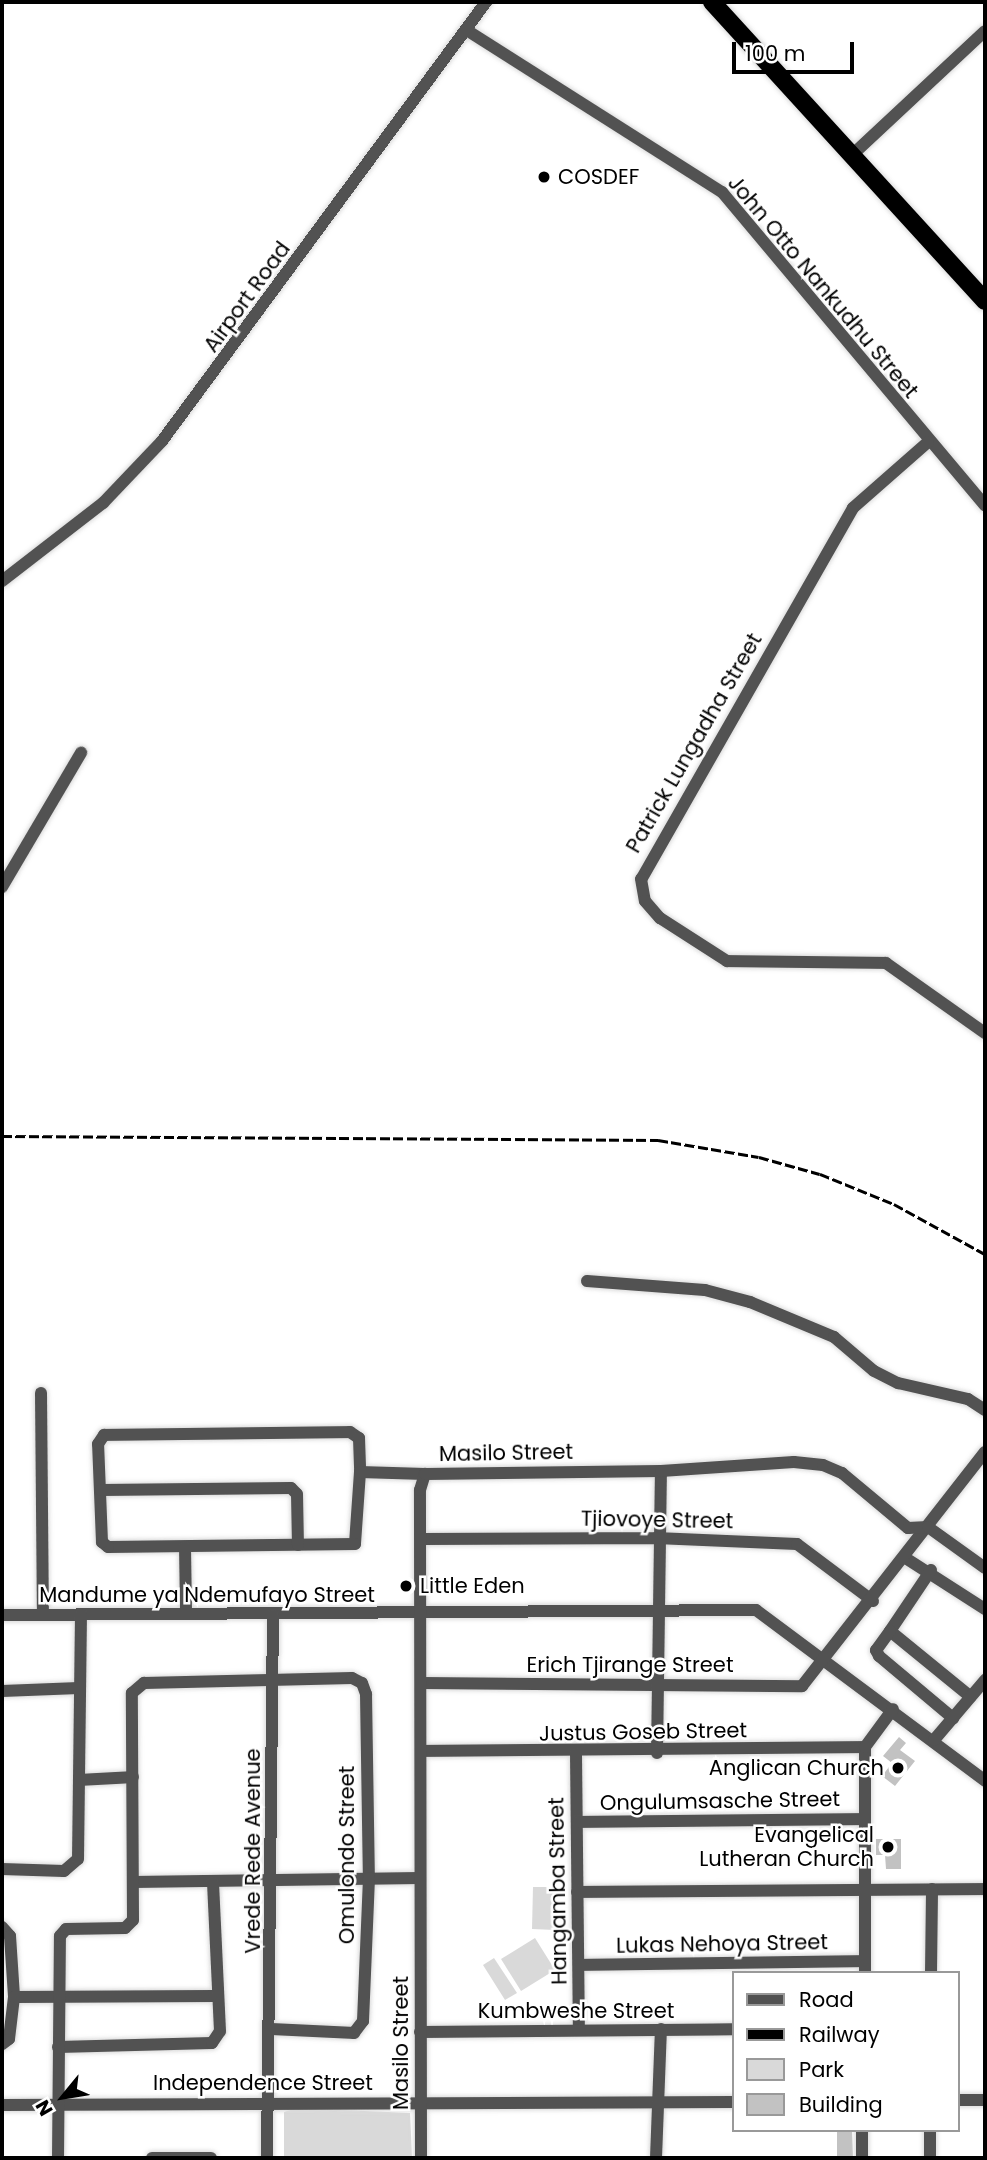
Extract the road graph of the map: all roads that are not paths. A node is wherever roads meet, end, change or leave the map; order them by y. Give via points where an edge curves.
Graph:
1 (486, 2) edge
2 (712, 2) edge
3 (468, 31) junction
4 (985, 31) edge
5 (851, 156) junction
6 (985, 301) edge
7 (928, 442) junction
8 (985, 505) edge
9 (2, 581) edge
10 (81, 753) dead end
11 (2, 887) edge
12 (985, 1033) edge
13 (587, 1281) dead end
14 (41, 1393) dead end
15 (985, 1410) edge
16 (985, 1452) edge
17 (661, 1471) junction
18 (360, 1472) junction
19 (425, 1474) junction
20 (100, 1490) junction
21 (929, 1527) junction
22 (656, 1538) junction
23 (421, 1539) junction
24 (298, 1545) junction
25 (185, 1548) junction
26 (907, 1559) junction
27 (985, 1568) edge
28 (931, 1570) junction
29 (873, 1601) junction
30 (985, 1609) edge
31 (186, 1612) junction
32 (657, 1612) junction
33 (81, 1614) junction
34 (420, 1614) junction
35 (2, 1615) edge
36 (43, 1615) junction
37 (273, 1615) junction
38 (890, 1631) junction
39 (827, 1660) junction
40 (985, 1680) edge
41 (272, 1682) junction
42 (421, 1683) junction
43 (657, 1684) junction
44 (79, 1688) junction
45 (2, 1691) edge
46 (971, 1697) junction
47 (893, 1709) junction
48 (953, 1717) junction
49 (934, 1740) junction
50 (865, 1748) junction
51 (421, 1751) junction
52 (657, 1753) junction
53 (576, 1754) junction
54 (133, 1777) junction
55 (80, 1780) junction
56 (985, 1781) edge
57 (864, 1819) junction
58 (578, 1822) junction
59 (2, 1869) edge
60 (369, 1878) junction
61 (420, 1878) junction
62 (133, 1882) junction
63 (213, 1882) junction
64 (272, 1882) junction
65 (864, 1889) junction
66 (932, 1889) junction
67 (985, 1889) edge
68 (577, 1892) junction
69 (2, 1927) edge
70 (579, 1965) junction
71 (865, 1967) edge
72 (931, 1971) edge
73 (61, 1996) junction
74 (215, 1996) junction
75 (14, 1997) junction
76 (579, 2027) junction
77 (272, 2029) junction
78 (660, 2029) junction
79 (732, 2029) edge
80 (420, 2032) junction
81 (2, 2044) edge
82 (58, 2047) junction
83 (656, 2100) junction
84 (959, 2100) edge
85 (985, 2100) edge
86 (271, 2101) junction
87 (732, 2102) edge
88 (58, 2103) junction
89 (421, 2103) junction
90 (2, 2105) edge
91 (862, 2132) edge
92 (930, 2132) edge
93 (58, 2158) edge
94 (152, 2158) edge
95 (211, 2158) edge
96 (267, 2158) edge
97 (275, 2158) edge
98 (421, 2158) edge
99 (656, 2158) edge
100 (862, 2158) edge
101 (930, 2158) edge

1 - 3 street, Airport Road
2 - 5 highway
3 - 7 street, John Otto Nankudhu Street via 722,192
3 - 9 street, Airport Road via 162,441 103,503
4 - 5 street
5 - 6 highway
7 - 8 street, John Otto Nankudhu Street
7 - 12 street, Patrick Lungadha Street via 853,508 641,879 645,901 660,918 727,961 886,963
10 - 11 street
13 - 15 street via 705,1290 750,1302 834,1337 874,1371 898,1382 968,1399
14 - 36 street
16 - 21 street, Erich Tjirange Street
17 - 19 street, Masilo Street
17 - 21 street, Masilo Street via 794,1462 823,1465 842,1473 908,1528
17 - 22 street
18 - 19 street
18 - 20 street via 359,1438 351,1432 104,1435 98,1444
18 - 24 street via 355,1544
19 - 23 street, Masilo Street via 420,1490
20 - 24 street via 291,1488 297,1494
20 - 25 street via 99,1530 108,1547
21 - 26 street, Erich Tjirange Street
21 - 27 street, Masilo Street
22 - 23 street, Tjiovoye Street
22 - 29 street, Tjiovoye Street via 797,1544
22 - 32 street
23 - 34 street, Masilo Street
24 - 25 street
25 - 31 street
26 - 28 street
26 - 29 street, Erich Tjirange Street
28 - 30 street
28 - 38 street
29 - 39 street, Erich Tjirange Street
31 - 33 street, Mandume ya Ndemufayo Street
31 - 37 street, Mandume ya Ndemufayo Street
32 - 34 street, Mandume ya Ndemufayo Street
32 - 39 street, Mandume ya Ndemufayo Street via 756,1610
32 - 43 street
33 - 36 street, Mandume ya Ndemufayo Street
33 - 44 street
34 - 37 street, Mandume ya Ndemufayo Street
34 - 42 street, Masilo Street
35 - 36 street, Mandume ya Ndemufayo Street
37 - 41 street, Vrede Rede Avenue
38 - 46 street
38 - 48 street via 876,1650 878,1656
39 - 43 street, Erich Tjirange Street via 802,1686
39 - 47 street, Mandume ya Ndemufayo Street
40 - 46 street
41 - 54 street via 201,1679 135,1686
41 - 60 street, Omulondo Street via 352,1678 362,1683
41 - 64 street, Vrede Rede Avenue
42 - 43 street, Erich Tjirange Street
42 - 51 street, Masilo Street
43 - 52 street
44 - 45 street
44 - 55 street
46 - 48 street
47 - 49 street, Mandume ya Ndemufayo Street
47 - 50 street
48 - 49 street
49 - 56 street, Mandume ya Ndemufayo Street
50 - 52 street, Justus Goseb Street
50 - 57 street
51 - 53 street, Justus Goseb Street
51 - 61 street, Masilo Street
52 - 53 street, Justus Goseb Street
53 - 58 street, Hangamba Street
54 - 55 street
54 - 62 street
55 - 59 street via 73,1868
57 - 58 street, Ongulumsasche Street
57 - 65 street
58 - 68 street, Hangamba Street
60 - 61 street
60 - 64 street
60 - 77 street, Omulondo Street via 360,2028 354,2033
61 - 80 street, Masilo Street
62 - 63 street
62 - 73 street via 130,1925 62,1932
63 - 64 street
63 - 74 street
64 - 77 street, Vrede Rede Avenue
65 - 66 street
65 - 68 street
65 - 71 street
66 - 67 street
66 - 72 street
68 - 70 street, Hangamba Street
69 - 75 street via 10,1936
70 - 71 street, Lukas Nehoya Street
70 - 76 street, Hangamba Street
73 - 74 street
73 - 75 street
73 - 82 street
74 - 82 street via 220,2031 212,2043
75 - 81 street via 9,2039
76 - 78 street, Kumbweshe Street
76 - 80 street, Kumbweshe Street
77 - 86 street, Vrede Rede Avenue
78 - 79 street, Kumbweshe Street
78 - 83 street
80 - 89 street, Masilo Street
82 - 88 street
83 - 87 street, Independence Street
83 - 89 street, Independence Street
83 - 99 street
84 - 85 street
86 - 88 street, Independence Street
86 - 89 street, Independence Street
86 - 96 street, Vrede Rede Avenue
86 - 97 street, Vrede Rede Avenue
88 - 90 street, Independence Street
88 - 93 street
89 - 98 street, Masilo Street
91 - 100 street
92 - 101 street
94 - 95 street

